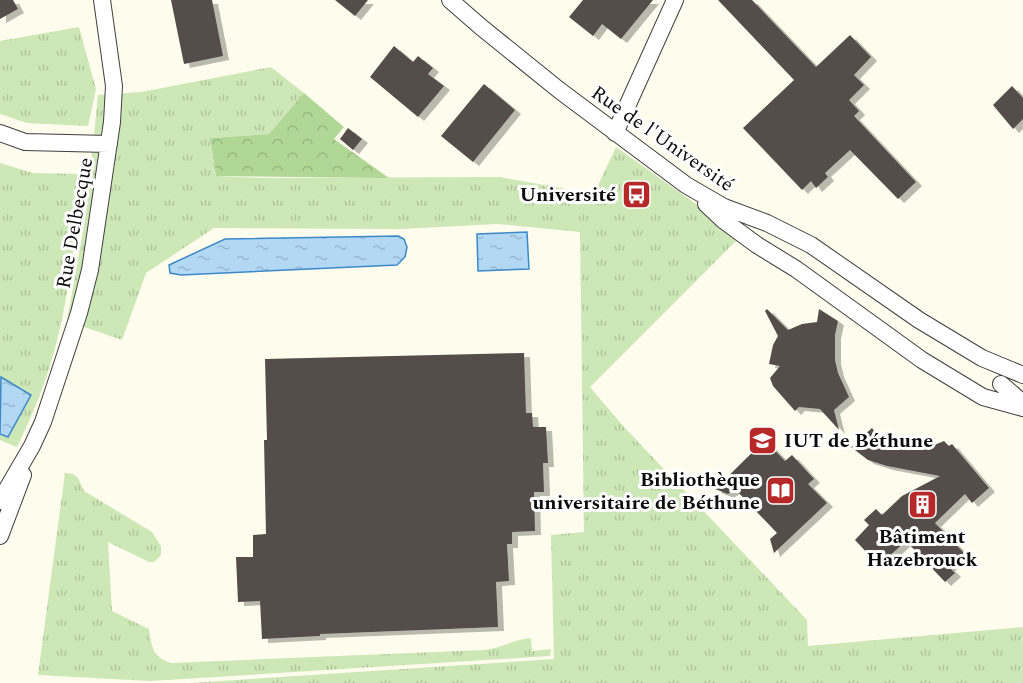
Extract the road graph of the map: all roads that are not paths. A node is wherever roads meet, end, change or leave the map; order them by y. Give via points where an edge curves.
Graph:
1 (102, 0) edge
2 (450, 0) edge
3 (675, 0) edge
4 (0, 133) edge
5 (615, 133) junction
6 (109, 144) junction
7 (686, 185) junction
8 (1023, 375) edge
9 (1000, 384) dead end
10 (1023, 403) edge
11 (1023, 408) edge
12 (32, 446) junction
13 (0, 501) edge
14 (0, 536) edge

1 - 6 street, Rue Delbecque via 114,86
2 - 5 street, Rue de l'Université
3 - 5 street
4 - 6 street via 25,142
5 - 7 street, Rue de l'Université
6 - 12 street, Rue Delbecque via 80,313
7 - 8 street, Rue de l'Université via 724,207 796,237 919,320 982,358
7 - 11 street via 733,227 922,360 983,397
9 - 10 street
12 - 13 street, Rue Delbecque
12 - 14 street, Rue Delbecque

